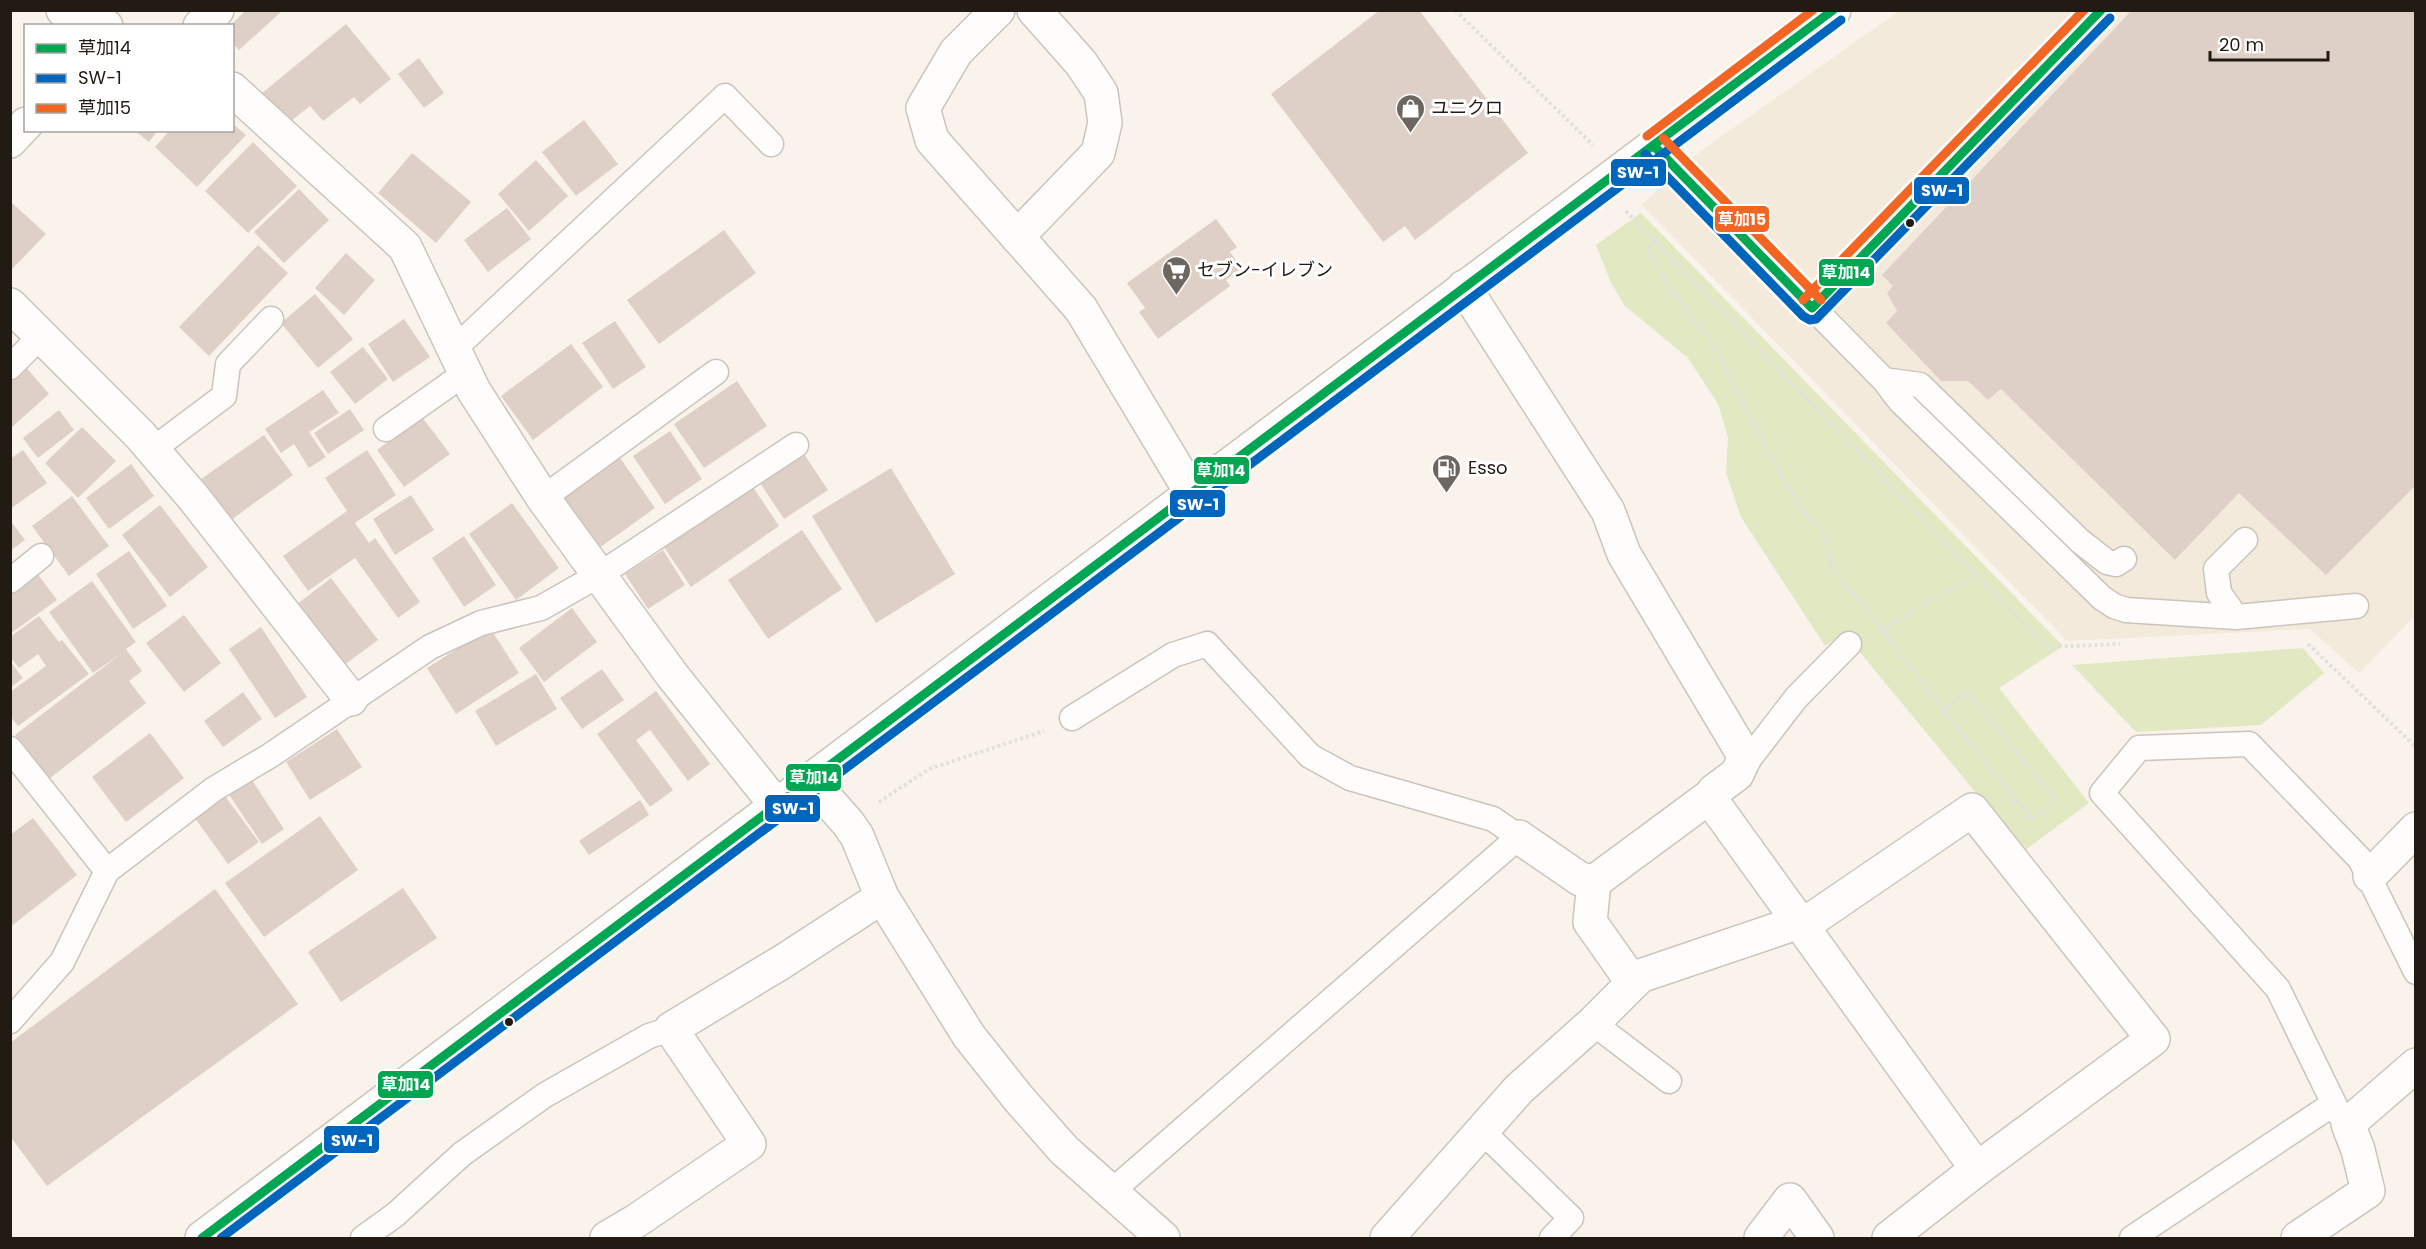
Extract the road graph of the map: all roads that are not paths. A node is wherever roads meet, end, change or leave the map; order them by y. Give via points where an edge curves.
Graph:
1 (63, 10) edge
2 (217, 10) edge
3 (998, 10) edge
4 (1034, 10) edge
5 (1834, 10) edge
6 (2101, 10) edge
7 (101, 24) edge
8 (202, 24) edge
9 (234, 91) edge
10 (24, 126) edge
11 (10, 141) edge
12 (771, 144) dead end
13 (1654, 146) junction
14 (1017, 237) junction
15 (1464, 287) junction
16 (10, 305) edge
17 (1812, 308) junction
18 (271, 319) dead end
19 (41, 336) junction
20 (459, 362) junction
21 (10, 368) edge
22 (716, 372) dead end
23 (1884, 380) junction
24 (386, 429) dead end
25 (796, 445) dead end
26 (152, 450) junction
27 (1191, 492) junction
28 (543, 498) junction
29 (2245, 540) dead end
30 (41, 556) dead end
31 (2124, 559) dead end
32 (599, 574) junction
33 (10, 581) edge
34 (2356, 606) dead end
35 (2236, 617) junction
36 (1850, 644) dead end
37 (351, 699) junction
38 (1072, 718) road end
39 (10, 749) edge
40 (1737, 774) junction
41 (810, 780) junction
42 (1709, 797) junction
43 (776, 805) junction
44 (2415, 829) edge
45 (1519, 837) junction
46 (107, 871) junction
47 (2370, 876) junction
48 (1594, 882) junction
49 (882, 897) junction
50 (1800, 924) junction
51 (2415, 972) edge
52 (1633, 983) junction
53 (10, 1021) edge
54 (1593, 1023) junction
55 (671, 1029) junction
56 (2415, 1065) edge
57 (1669, 1081) dead end
58 (2339, 1114) junction
59 (1483, 1132) junction
60 (1977, 1169) junction
61 (1112, 1191) junction
62 (202, 1239) edge
63 (363, 1239) edge
64 (607, 1239) edge
65 (1163, 1239) edge
66 (1387, 1239) edge
67 (1552, 1239) edge
68 (1761, 1239) edge
69 (1817, 1239) edge
70 (1889, 1239) edge
71 (2132, 1239) edge
72 (2298, 1239) edge

1 - 7 street
2 - 8 street
3 - 14 street via 956,52 923,108 932,140
4 - 14 street via 1081,63 1101,93 1105,123 1098,153
5 - 13 street
6 - 17 lane
9 - 20 street via 405,247
10 - 11 street
12 - 20 lane via 725,96
13 - 15 street
13 - 17 lane
14 - 27 street via 1081,309
15 - 27 street
15 - 40 street via 1608,511 1624,554 1745,757
16 - 19 street
17 - 23 lane
18 - 26 lane via 228,364 224,396
19 - 21 lane
19 - 26 street
20 - 24 lane
20 - 28 street
22 - 28 lane
23 - 31 lane via 1920,385 2093,552 2107,562 2116,564
23 - 35 lane via 1900,401 2102,598 2126,610
25 - 32 lane
26 - 37 street
27 - 41 street
28 - 32 street
29 - 35 lane via 2216,569 2219,593
30 - 33 lane
32 - 37 lane via 542,608 481,623 430,647
32 - 43 street via 672,675
34 - 35 lane
36 - 40 lane via 1796,698
37 - 46 lane via 271,755 213,789
38 - 45 lane via 1173,655 1207,644 1310,756 1350,778 1493,819
39 - 46 lane
40 - 42 street
41 - 43 street
41 - 49 street via 857,836
42 - 48 street
42 - 50 street
43 - 62 street
44 - 47 street
45 - 48 street via 1580,879
45 - 61 lane
46 - 53 lane via 62,962
47 - 51 lane
47 - 58 lane via 2360,859 2249,744 2139,748 2102,793 2278,989
48 - 52 street via 1590,922
49 - 55 street
49 - 61 street via 969,1036 1064,1150
50 - 52 street via 1640,976
50 - 60 street
50 - 60 street via 1972,810 2152,1039
52 - 54 street
54 - 57 lane
54 - 59 street via 1519,1089
55 - 63 lane via 649,1036 545,1095 462,1154
55 - 64 street via 749,1144
56 - 58 street
58 - 71 lane
58 - 72 street via 2348,1124 2358,1150 2368,1191
59 - 66 street
59 - 67 lane via 1571,1218
60 - 70 street
61 - 65 street
68 - 69 street via 1790,1200

